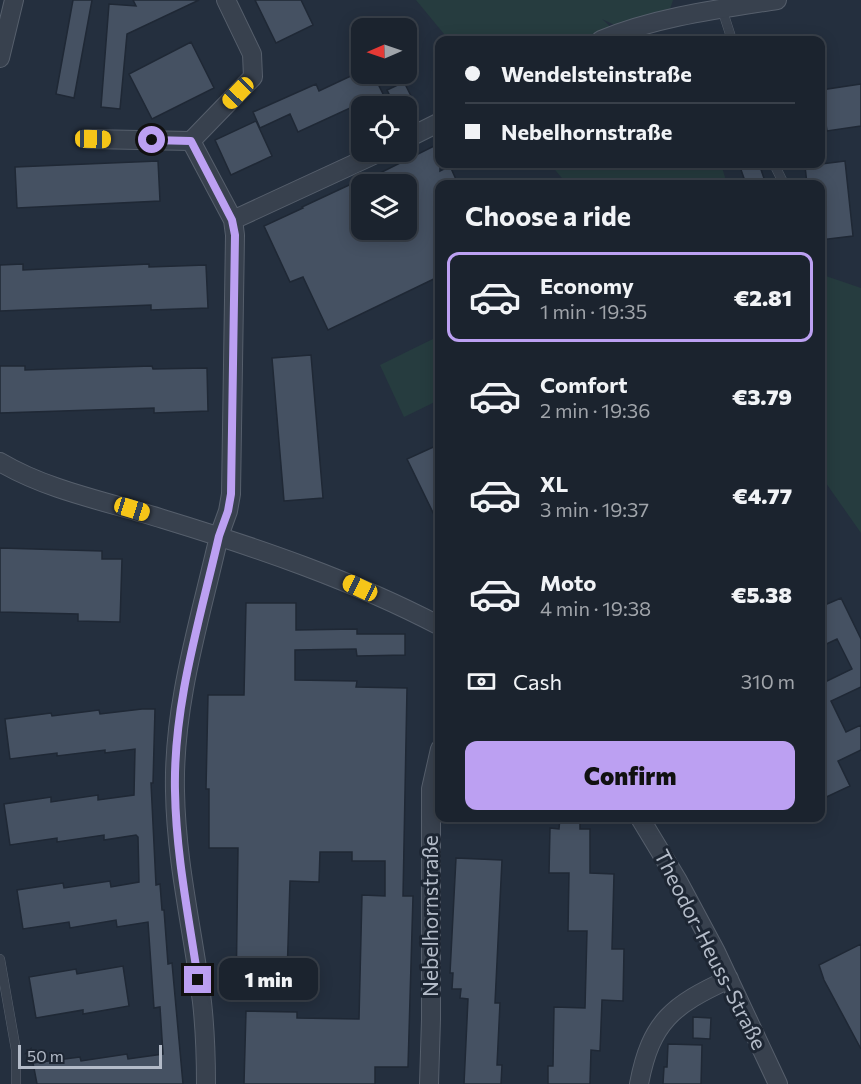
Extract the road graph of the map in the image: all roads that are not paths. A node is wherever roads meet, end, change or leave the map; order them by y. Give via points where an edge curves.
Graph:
1 (14, 0) edge
2 (226, 0) edge
3 (777, 0) edge
4 (747, 2) edge
5 (722, 9) junction
6 (613, 36) edge
7 (731, 36) edge
8 (0, 58) edge
9 (435, 124) edge
10 (417, 134) edge
11 (88, 139) dead end
12 (191, 141) junction
13 (359, 162) edge
14 (232, 220) junction
15 (0, 462) edge
16 (219, 536) junction
17 (435, 624) edge
18 (435, 771) edge
19 (641, 822) edge
20 (0, 959) edge
21 (729, 979) junction
22 (16, 1084) edge
23 (207, 1084) edge
24 (429, 1084) edge
25 (639, 1084) edge
26 (778, 1084) edge

1 - 8 street
2 - 12 street via 252,54 254,77
3 - 4 street
4 - 5 street
5 - 6 street
5 - 7 lane
9 - 10 street
11 - 12 street
12 - 14 street
13 - 14 street
14 - 16 street via 235,290 231,494
15 - 16 street via 66,490
16 - 17 street via 344,580
16 - 23 street via 182,700 175,789 178,843 202,1004
18 - 24 street, Nebelhornstraße via 431,789
19 - 21 street, Theodor-Heuss-Straße via 678,881
20 - 22 lane via 16,1050
21 - 25 street via 672,1011 656,1030
21 - 26 street, Theodor-Heuss-Straße

